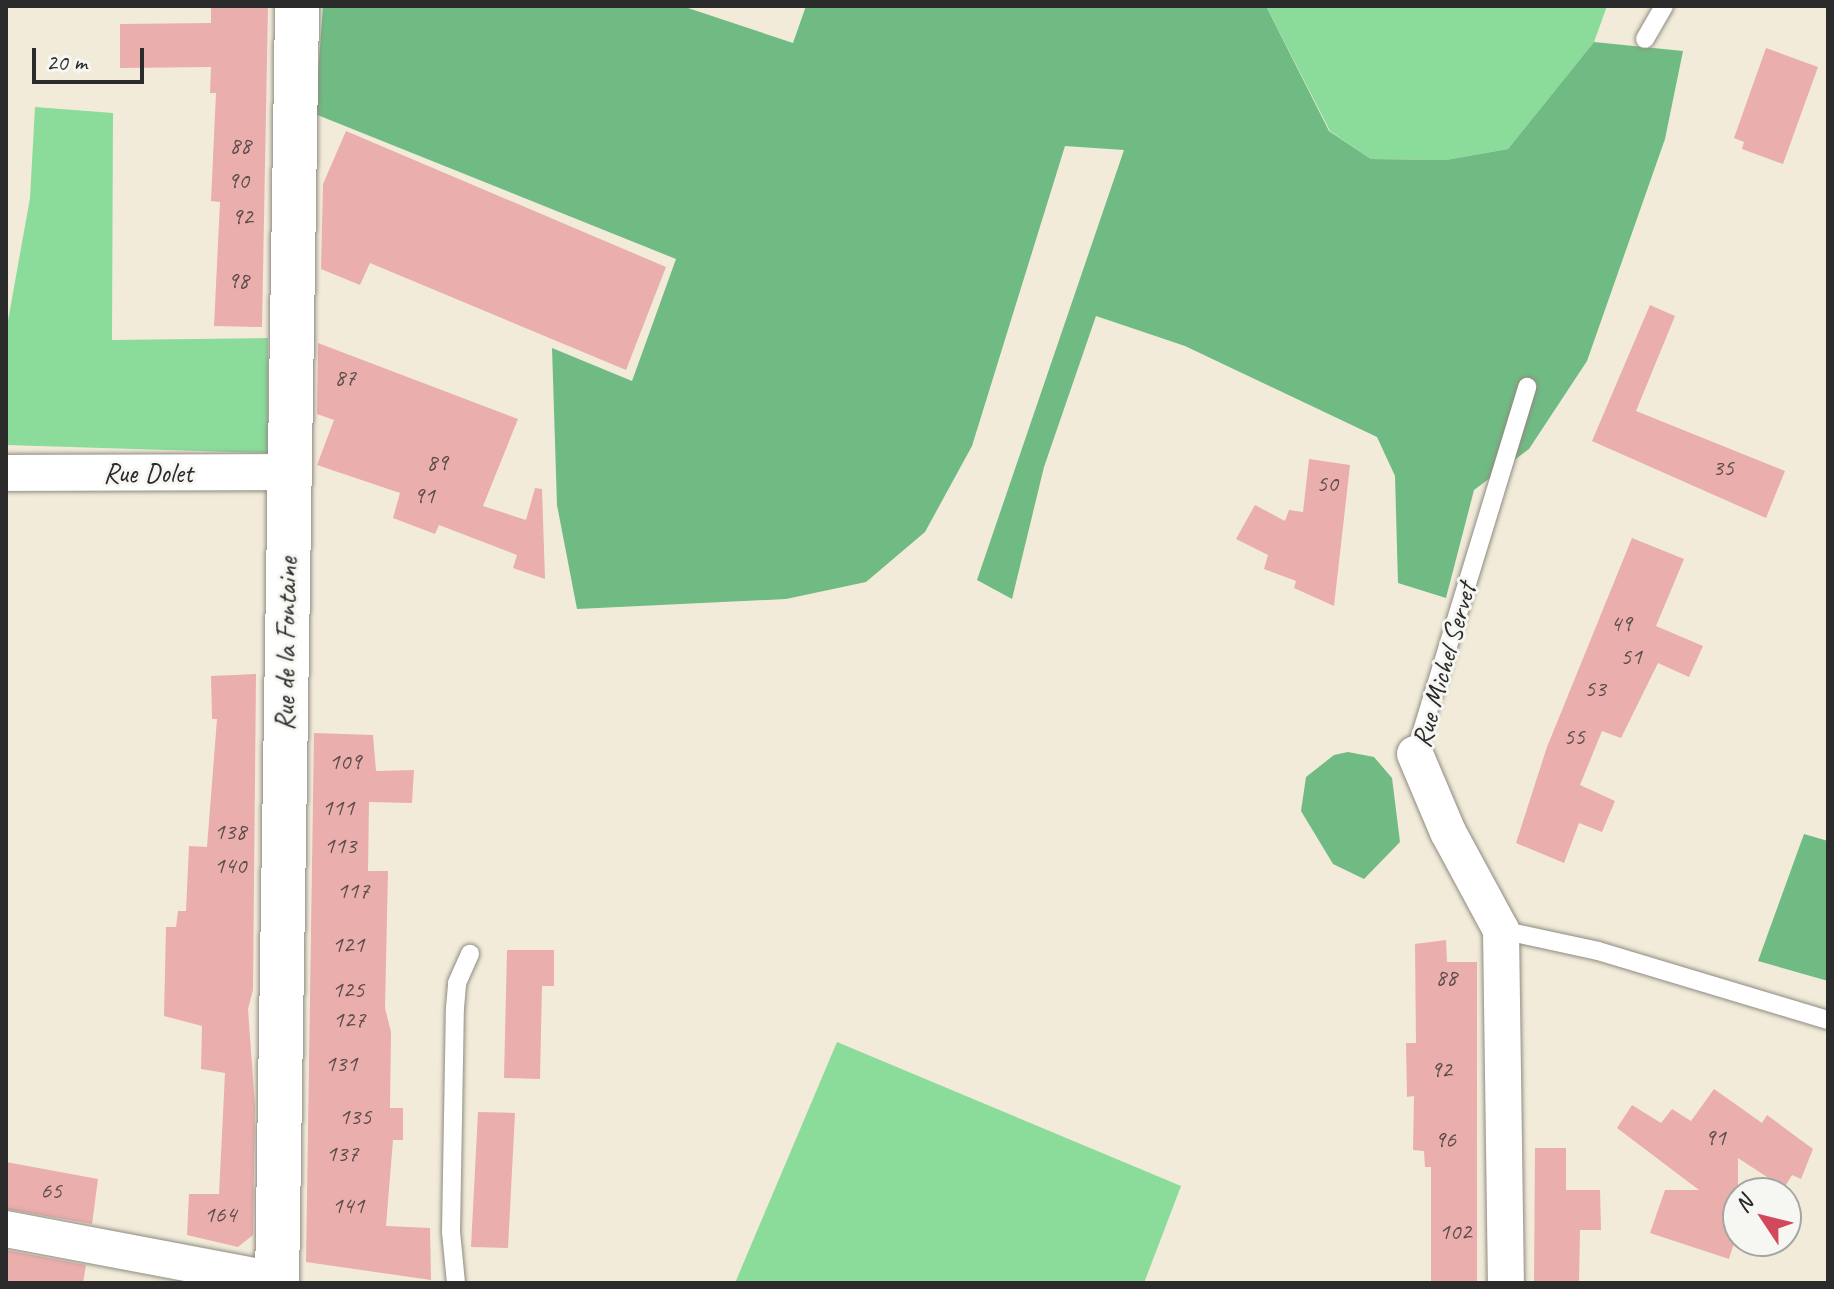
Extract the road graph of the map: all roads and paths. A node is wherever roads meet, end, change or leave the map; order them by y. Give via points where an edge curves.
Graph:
1 (297, 6) edge
2 (1664, 6) edge
3 (1645, 39) dead end
4 (1527, 387) dead end
5 (289, 472) junction
6 (6, 473) edge
7 (1415, 754) joint
8 (1501, 930) junction
9 (470, 954) dead end
10 (1828, 1020) edge
11 (6, 1229) edge
12 (277, 1282) edge
13 (456, 1283) edge
14 (1506, 1283) edge

1 - 5 street, Rue de la Fontaine
2 - 3 lane
4 - 7 lane, Rue Michel Servet
5 - 6 street, Rue Dolet
5 - 12 street, Rue de la Fontaine
7 - 8 street, Rue Michel Servet via 1448,832
8 - 10 lane via 1598,951
8 - 14 street, Rue Michel Servet
9 - 13 lane via 457,983 455,1008 451,1232
11 - 12 street

